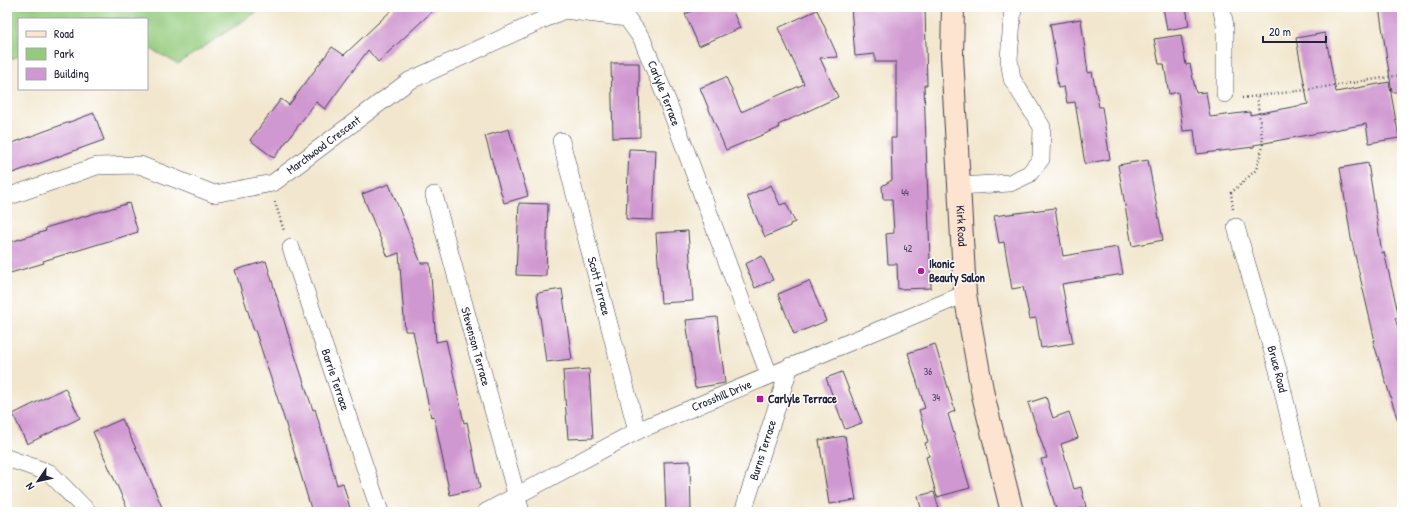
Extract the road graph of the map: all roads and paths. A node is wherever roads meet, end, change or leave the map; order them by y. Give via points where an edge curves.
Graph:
1 (953, 7) edge
2 (1013, 7) edge
3 (1221, 7) edge
4 (627, 18) joint
5 (1402, 75) edge
6 (1225, 94) dead end
7 (1257, 96) dead end
8 (1261, 96) dead end
9 (561, 140) dead end
10 (272, 183) junction
11 (959, 186) junction
12 (434, 195) dead end
13 (7, 197) edge
14 (1236, 228) joint
15 (291, 248) joint
16 (965, 294) junction
17 (790, 366) junction
18 (769, 375) junction
19 (637, 431) junction
20 (7, 458) edge
21 (519, 505) edge
22 (1402, 508) edge
23 (88, 512) edge
24 (380, 512) edge
25 (486, 512) edge
26 (744, 512) edge
27 (1012, 512) edge
28 (1311, 512) edge
29 (1393, 512) edge

1 - 11 main road, Kirk Road via 952,56
2 - 11 street via 1009,59 1012,79 1042,127 1041,159 1029,174 1010,182
3 - 6 street via 1225,26
4 - 10 street, Marchwood Crescent via 564,10 409,81
4 - 18 street, Carlyle Terrace via 642,39 667,100
5 - 8 path
7 - 14 path via 1263,146 1256,170 1231,193
9 - 19 street, Scott Terrace
10 - 13 street, Marchwood Crescent via 214,194 140,165 97,166
10 - 15 path via 275,207
11 - 16 main road, Kirk Road
12 - 21 street, Stevenson Terrace
14 - 28 street, Bruce Road via 1278,370
15 - 24 street, Barrie Terrace
16 - 17 street, Crosshill Drive
16 - 27 main road, Kirk Road via 983,395
17 - 18 street, Crosshill Drive
17 - 26 street, Burns Terrace
18 - 19 street, Crosshill Drive
19 - 21 street, Crosshill Drive
20 - 23 street via 50,472
21 - 25 street, Crosshill Drive
22 - 29 path

